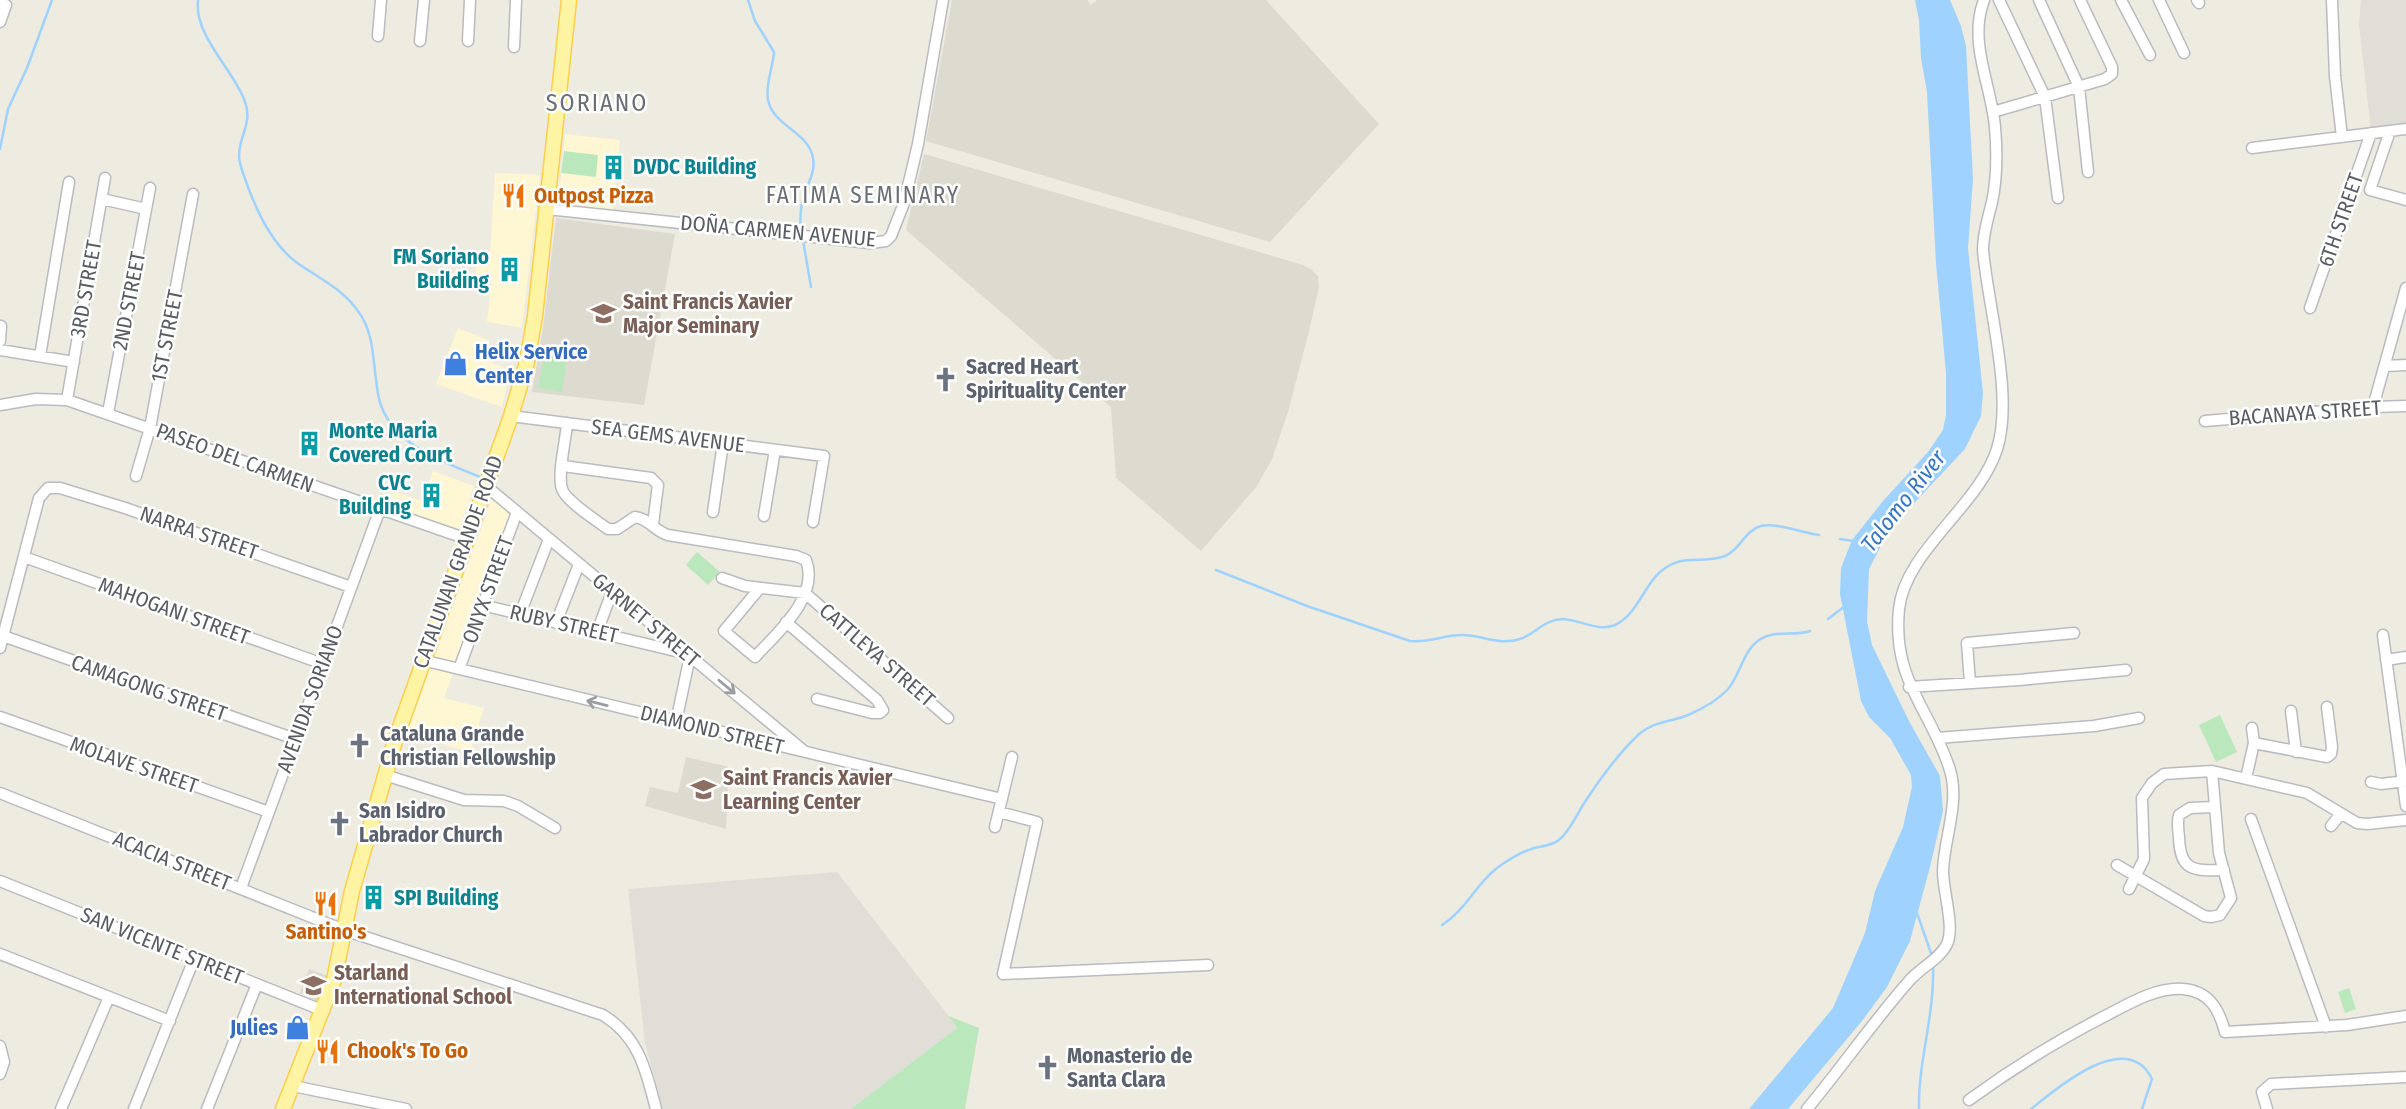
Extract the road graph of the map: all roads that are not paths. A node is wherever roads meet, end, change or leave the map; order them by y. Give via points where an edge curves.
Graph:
1 (381, 0) edge
2 (424, 0) edge
3 (470, 0) edge
4 (516, 0) edge
5 (569, 0) edge
6 (943, 0) edge
7 (1984, 0) edge
8 (1999, 0) edge
9 (2039, 0) edge
10 (2080, 0) edge
11 (2121, 0) edge
12 (2159, 0) edge
13 (2332, 0) edge
14 (0, 3) edge
15 (0, 22) edge
16 (378, 36) dead end
17 (421, 41) dead end
18 (468, 41) dead end
19 (514, 47) dead end
20 (2185, 53) dead end
21 (2150, 55) dead end
22 (2079, 87) junction
23 (2045, 97) junction
24 (1993, 112) junction
25 (2406, 129) edge
26 (2390, 131) junction
27 (2371, 133) junction
28 (2342, 137) junction
29 (2252, 148) dead end
30 (2088, 172) dead end
31 (105, 178) dead end
32 (69, 182) dead end
33 (150, 188) dead end
34 (193, 194) dead end
35 (2058, 198) dead end
36 (102, 199) junction
37 (2406, 200) edge
38 (146, 209) junction
39 (547, 209) junction
40 (2406, 288) edge
41 (2310, 307) dead end
42 (1, 326) edge
43 (0, 341) edge
44 (0, 350) edge
45 (40, 356) junction
46 (74, 362) junction
47 (2406, 365) edge
48 (2385, 366) junction
49 (67, 400) junction
50 (0, 405) edge
51 (2406, 406) edge
52 (2374, 407) junction
53 (108, 413) junction
54 (511, 416) junction
55 (2205, 421) dead end
56 (567, 423) junction
57 (149, 428) junction
58 (723, 443) junction
59 (775, 450) junction
60 (563, 466) junction
61 (136, 476) dead end
62 (486, 486) junction
63 (380, 509) junction
64 (517, 512) junction
65 (713, 512) dead end
66 (764, 516) dead end
67 (813, 522) dead end
68 (653, 524) junction
69 (467, 539) junction
70 (549, 539) junction
71 (24, 557) junction
72 (579, 564) junction
73 (722, 579) dead end
74 (351, 587) junction
75 (759, 589) junction
76 (612, 592) junction
77 (805, 593) junction
78 (482, 605) junction
79 (520, 614) junction
80 (786, 622) junction
81 (556, 623) junction
82 (597, 632) junction
83 (2074, 633) dead end
84 (2383, 635) dead end
85 (1, 642) edge
86 (688, 655) junction
87 (2406, 657) edge
88 (422, 660) junction
89 (2386, 660) junction
90 (323, 664) junction
91 (459, 669) junction
92 (2126, 670) dead end
93 (1970, 683) junction
94 (1909, 687) junction
95 (817, 699) dead end
96 (2406, 706) edge
97 (2326, 707) dead end
98 (2392, 707) junction
99 (2291, 710) dead end
100 (0, 717) edge
101 (948, 718) dead end
102 (2139, 718) dead end
103 (676, 722) junction
104 (2252, 728) dead end
105 (1937, 738) junction
106 (295, 739) junction
107 (2254, 743) junction
108 (2402, 745) edge
109 (2297, 752) junction
110 (806, 753) junction
111 (1012, 757) dead end
112 (2213, 771) junction
113 (385, 775) junction
114 (2246, 778) junction
115 (2371, 782) dead end
116 (2404, 782) edge
117 (0, 793) edge
118 (1002, 799) junction
119 (2406, 806) edge
120 (2214, 807) junction
121 (269, 812) junction
122 (999, 812) junction
123 (2340, 815) junction
124 (2251, 819) dead end
125 (2406, 820) edge
126 (2331, 826) dead end
127 (995, 827) dead end
128 (555, 828) dead end
129 (2118, 865) dead end
130 (2224, 870) junction
131 (2136, 876) junction
132 (0, 881) edge
133 (241, 888) junction
134 (2129, 889) dead end
135 (344, 930) junction
136 (0, 954) edge
137 (194, 959) junction
138 (1208, 965) dead end
139 (257, 984) junction
140 (109, 997) junction
141 (324, 1011) junction
142 (2406, 1016) edge
143 (170, 1021) junction
144 (2326, 1027) junction
145 (0, 1046) edge
146 (0, 1074) edge
147 (2406, 1077) edge
148 (293, 1086) junction
149 (345, 1097) junction
150 (1969, 1101) dead end
151 (61, 1109) edge
152 (134, 1109) edge
153 (207, 1109) edge
154 (284, 1109) edge
155 (340, 1109) edge
156 (406, 1109) edge
157 (656, 1109) edge
158 (1807, 1109) edge
159 (2267, 1109) edge

1 - 16 street
2 - 17 street
3 - 18 street
4 - 19 street
5 - 39 main road, CATALUNAN GRANDE ROAD
6 - 39 street, DOÑA CARMEN AVENUE via 918,144 899,220 886,241
7 - 24 street via 1978,34
8 - 23 street
9 - 22 street
10 - 22 street via 2113,70 2105,79
11 - 21 street
12 - 20 street
13 - 28 street
14 - 15 street via 6,5
22 - 23 street
22 - 30 street
23 - 24 street
23 - 35 street
24 - 94 street via 1994,186 1983,250 1999,369 2001,431 1982,480 1905,585 1898,627
25 - 26 street
26 - 27 street
26 - 37 street via 2370,190
27 - 28 street
27 - 41 street, 6TH STREET
28 - 29 street
31 - 36 street, 3RD STREET
32 - 45 street
33 - 38 street, 2ND STREET
34 - 57 street, 1ST STREET
36 - 38 street
36 - 46 street, 3RD STREET
38 - 53 street, 2ND STREET
39 - 54 main road, CATALUNAN GRANDE ROAD via 532,337
40 - 48 street
42 - 43 street
44 - 45 street
45 - 46 street
46 - 49 street, 3RD STREET
47 - 48 street
48 - 52 street
49 - 50 street, PASEO DEL CARMEN
49 - 53 street, PASEO DEL CARMEN
51 - 52 street, BACANAYA STREET
52 - 55 street, BACANAYA STREET
53 - 57 street, PASEO DEL CARMEN
54 - 56 street, SEA GEMS AVENUE
54 - 62 main road, CATALUNAN GRANDE ROAD
56 - 58 street, SEA GEMS AVENUE
56 - 60 street
57 - 61 street, 1ST STREET
57 - 63 street, PASEO DEL CARMEN
58 - 59 street, SEA GEMS AVENUE
58 - 65 street
59 - 66 street
59 - 67 street, SEA GEMS AVENUE via 824,456
60 - 68 street via 565,495 608,529 617,529 635,517
60 - 68 street via 652,478 658,485
62 - 64 street, GARNET STREET
62 - 69 main road, CATALUNAN GRANDE ROAD
63 - 69 street, PASEO DEL CARMEN
63 - 74 street, AVENIDA SORIANO
64 - 70 street, GARNET STREET
64 - 78 street, ONYX STREET
68 - 77 street via 668,536 802,557 808,564
69 - 88 main road, CATALUNAN GRANDE ROAD
70 - 72 street, GARNET STREET
70 - 79 street
71 - 74 street, NARRA STREET via 39,498 54,487
71 - 85 street
71 - 90 street, MAHOGANI STREET
72 - 76 street, GARNET STREET
72 - 81 street
73 - 75 street
74 - 90 street, AVENIDA SORIANO
75 - 77 street
75 - 80 street via 724,631 755,657
76 - 82 street
76 - 86 street, GARNET STREET
77 - 80 street
77 - 101 street, CATTLEYA STREET
78 - 79 street, RUBY STREET
78 - 91 street, ONYX STREET
79 - 81 street, RUBY STREET
80 - 95 street via 883,710 872,713
81 - 82 street, RUBY STREET
82 - 86 street, RUBY STREET
83 - 93 street via 1967,643
84 - 89 street
85 - 106 street, CAMAGONG STREET
86 - 103 street
86 -> 110 street, GARNET STREET
87 - 89 street
88 - 91 street, DIAMOND STREET
88 - 113 main road, CATALUNAN GRANDE ROAD
89 - 98 street
90 - 106 street, AVENIDA SORIANO
103 -> 91 street, DIAMOND STREET
92 - 93 street
93 - 94 street
94 - 105 street
96 - 98 street
97 - 109 street via 2330,754 2321,757
98 - 108 street
99 - 109 street
100 - 121 street, MOLAVE STREET
102 - 105 street via 2094,726
103 - 110 street, DIAMOND STREET
104 - 107 street
105 - 158 street via 1951,770 1953,793 1943,872 1948,942 1919,970
106 - 121 street, AVENIDA SORIANO
107 - 109 street
107 - 114 street
108 - 116 street
110 - 118 street, DIAMOND STREET
111 - 118 street
112 - 114 street
112 - 120 street
112 - 131 street via 2164,774 2148,787 2141,806 2145,853
113 - 128 street via 464,800 518,806
113 - 135 main road, CATALUNAN GRANDE ROAD
114 - 123 street via 2316,797
115 - 116 street
116 - 119 street
117 - 133 street, ACACIA STREET
118 - 122 street
120 - 130 street
120 - 130 street via 2182,811 2178,820 2180,854 2193,868
121 - 133 street, AVENIDA SORIANO
122 - 127 street
122 - 138 street via 1037,822 1003,974
123 - 125 street via 2367,824
123 - 126 street
124 - 144 street
129 - 131 street
130 - 131 street via 2231,898 2220,915 2211,917
131 - 134 street
132 - 137 street, SAN VICENTE STREET
133 - 135 street, ACACIA STREET
135 - 141 main road, CATALUNAN GRANDE ROAD
135 - 157 street, ACACIA STREET via 603,1015 637,1047
136 - 140 street
137 - 139 street, SAN VICENTE STREET
137 - 143 street
139 - 141 street, SAN VICENTE STREET
139 - 153 street
140 - 143 street
140 - 151 street
141 - 148 main road, CATALUNAN GRANDE ROAD
142 - 144 street
143 - 152 street
144 - 150 street via 2225,1032 2209,999 2192,990 2165,990 2054,1043
145 - 146 street via 4,1062
147 - 159 street via 2276,1083 2263,1089 2261,1097
148 - 149 street
148 - 154 main road, CATALUNAN GRANDE ROAD
149 - 155 street
149 - 156 street

